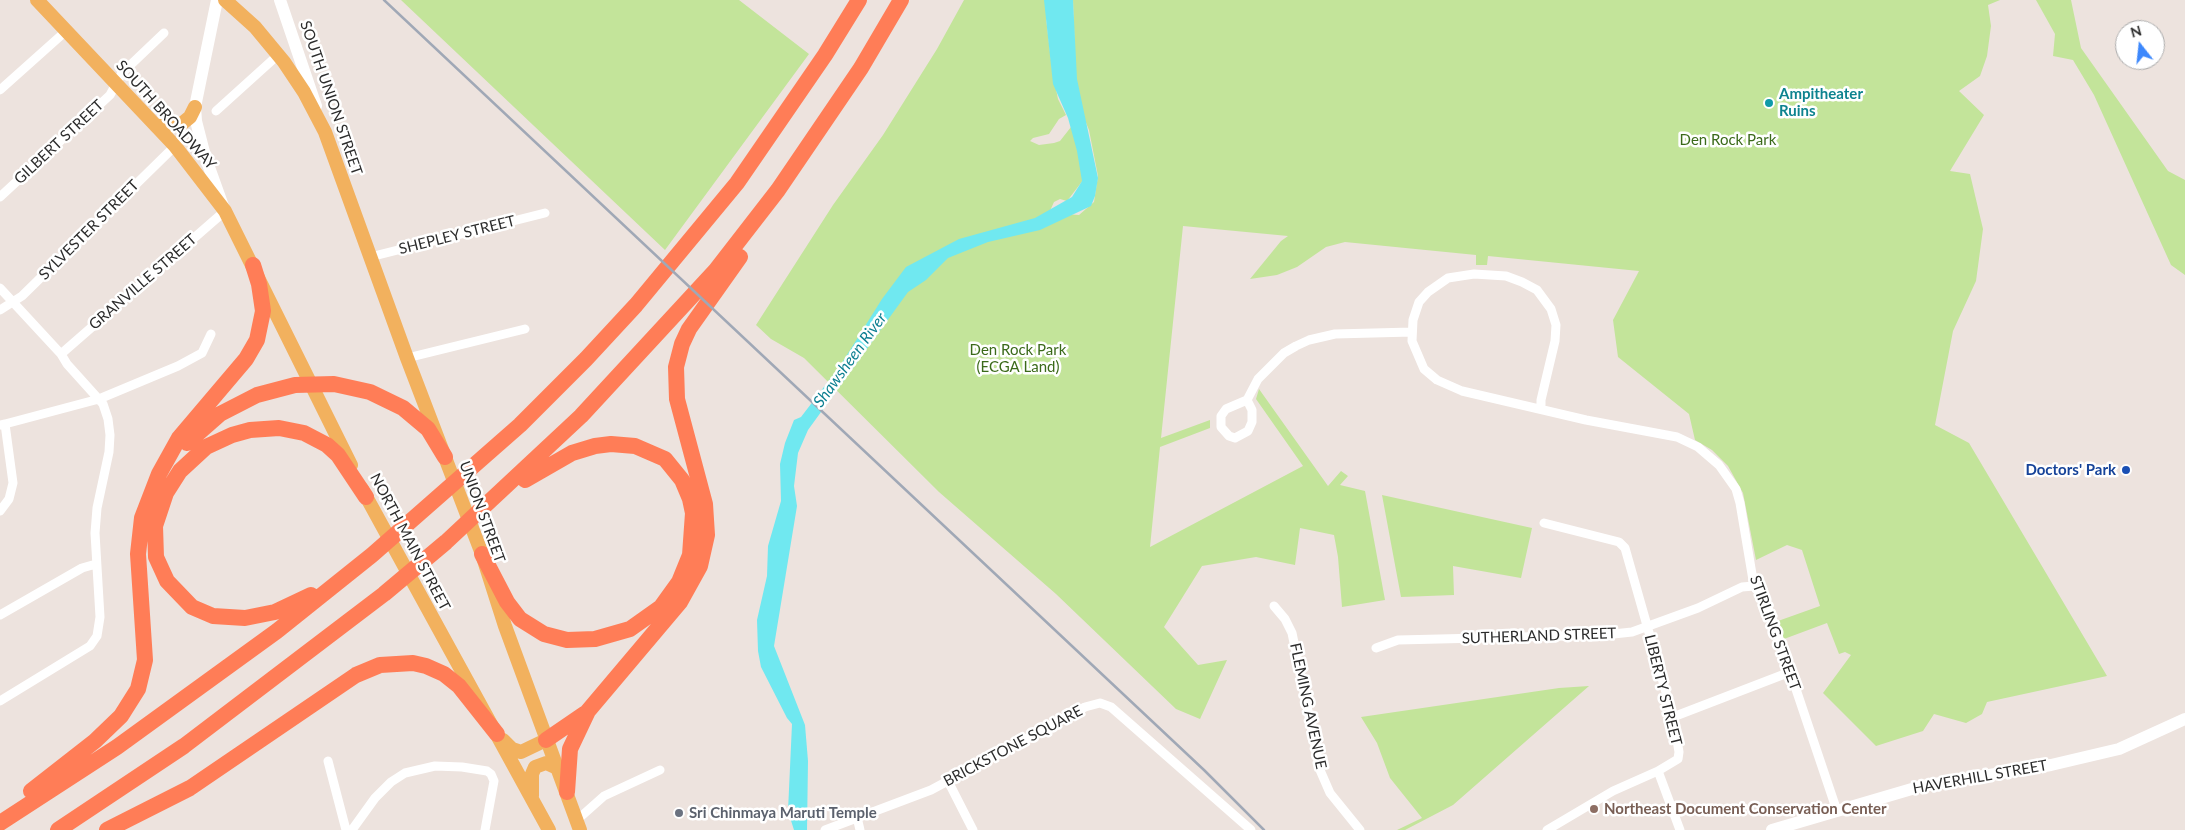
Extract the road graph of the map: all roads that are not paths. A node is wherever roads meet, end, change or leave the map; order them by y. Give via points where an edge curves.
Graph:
1 (37, 0) edge
2 (217, 0) edge
3 (225, 0) edge
4 (280, 0) edge
5 (859, 0) edge
6 (901, 0) edge
7 (66, 31) junction
8 (164, 32) dead end
9 (278, 55) junction
10 (115, 84) junction
11 (0, 90) edge
12 (195, 107) junction
13 (216, 111) dead end
14 (156, 126) junction
15 (325, 132) junction
16 (175, 146) junction
17 (0, 196) edge
18 (352, 206) joint
19 (225, 211) junction
20 (545, 213) dead end
21 (370, 257) junction
22 (253, 265) junction
23 (719, 275) junction
24 (0, 288) edge
25 (13, 302) junction
26 (0, 310) edge
27 (525, 329) dead end
28 (1412, 332) junction
29 (211, 334) dead end
30 (62, 354) junction
31 (407, 358) junction
32 (99, 399) junction
33 (1247, 400) junction
34 (1541, 409) junction
35 (2, 424) edge
36 (445, 457) junction
37 (154, 486) junction
38 (366, 498) junction
39 (491, 501) junction
40 (0, 511) edge
41 (1544, 523) dead end
42 (482, 554) junction
43 (96, 564) junction
44 (342, 578) junction
45 (1754, 586) junction
46 (1274, 606) dead end
47 (0, 615) edge
48 (1648, 628) junction
49 (1376, 648) dead end
50 (1790, 672) junction
51 (0, 700) edge
52 (588, 711) junction
53 (1673, 718) junction
54 (2185, 719) edge
55 (497, 734) junction
56 (546, 740) junction
57 (328, 761) dead end
58 (557, 768) junction
59 (660, 770) dead end
60 (1658, 771) junction
61 (948, 781) junction
62 (567, 792) junction
63 (532, 800) junction
64 (1837, 811) junction
65 (0, 818) edge
66 (857, 818) junction
67 (0, 823) edge
68 (579, 825) edge
69 (58, 830) edge
70 (107, 830) edge
71 (346, 830) edge
72 (352, 830) edge
73 (485, 830) edge
74 (549, 830) edge
75 (826, 830) edge
76 (860, 830) edge
77 (973, 830) edge
78 (1251, 830) edge
79 (1360, 830) edge
80 (1547, 830) edge
81 (1680, 830) edge
82 (1772, 830) edge

1 - 7 main road, SOUTH BROADWAY
2 - 12 main road
3 - 9 main road via 255,27
4 - 15 main road, SOUTH UNION STREET
5 - 44 highway via 737,183 654,284 520,425
6 - 23 highway via 861,68
7 - 10 main road, SOUTH BROADWAY
7 - 11 street
8 - 10 street, GILBERT STREET
9 - 13 street
9 - 15 main road via 304,92
10 - 14 main road, SOUTH BROADWAY
10 - 17 street, GILBERT STREET via 110,95
12 - 14 main road via 190,117 179,126
12 - 19 main road via 205,156
14 - 16 main road, SOUTH BROADWAY
15 - 18 main road, SOUTH UNION STREET
16 - 19 main road, SOUTH BROADWAY
16 - 25 street, SYLVESTER STREET
18 - 21 main road, UNION STREET
19 - 22 main road, SOUTH BROADWAY
19 - 30 street, GRANVILLE STREET
20 - 21 street, SHEPLEY STREET
21 - 31 main road, UNION STREET
22 - 37 highway via 263,311 257,340 246,359 179,438
22 - 38 main road, NORTH MAIN STREET
23 - 39 highway via 679,312 581,416
23 - 52 highway via 680,352 676,383 677,399 706,504 707,536 703,556 696,576 680,602
24 - 25 street
25 - 26 street, SYLVESTER STREET
25 - 30 street
27 - 31 street
28 - 33 street via 1335,334 1310,340 1284,353 1270,366 1258,379
28 - 34 street, STIRLING STREET via 1416,355 1424,369 1437,380 1462,391
28 - 34 street, STIRLING STREET via 1419,302 1448,278 1467,274 1506,276 1537,290 1551,309 1556,325
29 - 32 street via 206,349 194,359
30 - 32 street
31 - 36 main road, UNION STREET
32 - 35 street
32 - 43 street via 108,415 110,435 96,517
33 - 33 street via 1252,410 1248,431 1235,438 1229,436 1221,427 1221,416 1226,409
34 - 45 street, STIRLING STREET via 1678,437 1710,455 1728,476 1740,503
35 - 40 street via 13,483 9,499
36 - 37 highway via 419,421 381,396 346,386 295,385 257,395 209,422 184,445
36 - 42 main road, UNION STREET
37 - 65 highway via 142,518 138,554 145,660 138,689 121,716 95,741 15,802
38 - 44 highway via 338,455 317,439 288,429 260,428 232,435 199,453 180,471 166,492 157,518 154,544 158,564 167,581 192,607 213,616 265,615
38 - 55 main road, NORTH MAIN STREET
39 - 42 highway via 580,450 603,444 635,446 664,460 686,486 694,519 690,555 674,591 646,620 622,633 576,641 544,634 520,619 507,602
39 - 69 highway via 384,594 184,746
41 - 48 street, LIBERTY STREET via 1619,542 1625,548
42 - 56 main road, UNION STREET
43 - 47 street via 82,568
43 - 51 street via 100,617 93,643
44 - 67 highway via 226,670 117,747
45 - 48 street, SUTHERLAND STREET via 1742,587
45 - 50 street, STIRLING STREET via 1764,599
46 - 79 street, FLEMING AVENUE via 1292,633 1320,770 1330,793
48 - 49 street, SUTHERLAND STREET via 1604,635 1398,640
48 - 53 street, LIBERTY STREET
50 - 53 street
50 - 64 street, STIRLING STREET
52 - 56 highway
52 - 62 highway via 570,749
53 - 60 street, LIBERTY STREET via 1678,759
54 - 64 main road, HAVERHILL STREET via 2119,749 2051,765 1922,786
55 - 56 main road via 519,752
55 - 63 main road, NORTH MAIN STREET
55 - 70 highway via 459,686 444,674 413,663 380,665 356,675 190,788
56 - 58 main road, UNION STREET
57 - 71 street
58 - 62 main road, UNION STREET
58 - 63 main road via 546,763 535,767
59 - 68 street via 604,796
60 - 80 street via 1613,791
60 - 81 street
61 - 66 street, BRICKSTONE SQUARE
61 - 77 street
61 - 78 street, BRICKSTONE SQUARE via 1085,707 1100,703 1110,707
62 - 68 main road, UNION STREET
63 - 74 main road, NORTH MAIN STREET
64 - 82 main road, HAVERHILL STREET
66 - 75 street, BRICKSTONE SQUARE
66 - 76 street
72 - 73 street via 380,792 405,773 435,766 462,767 492,774 494,780

